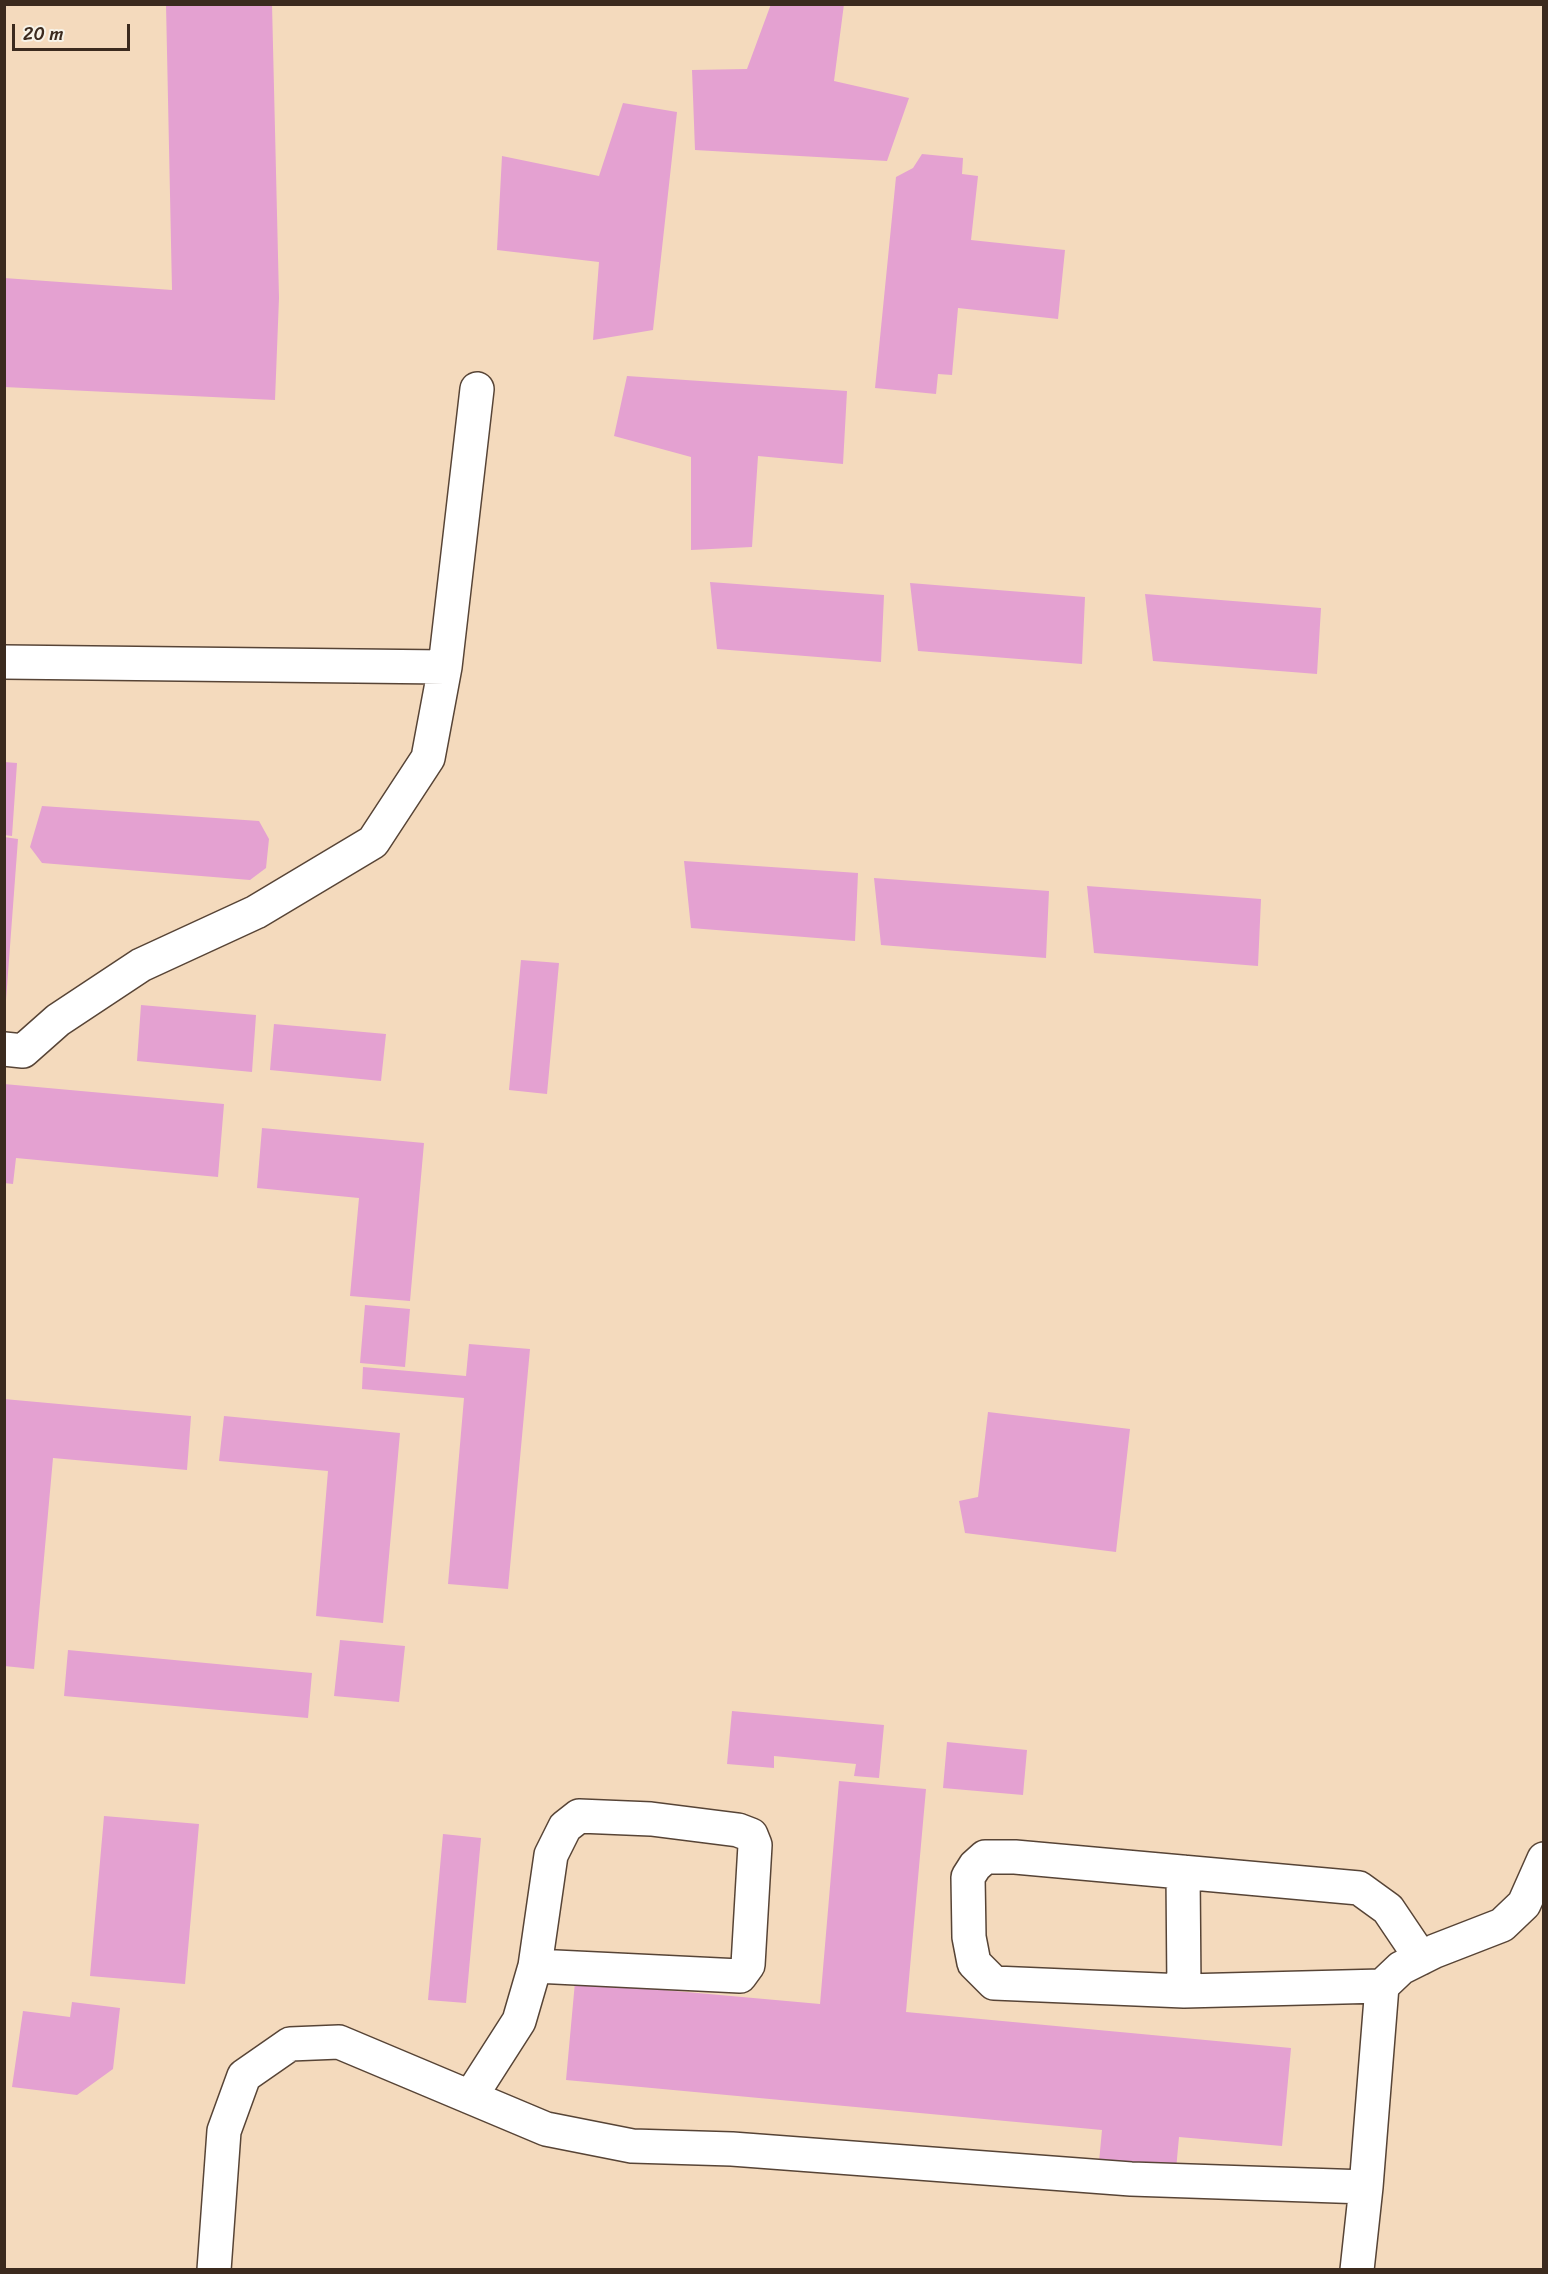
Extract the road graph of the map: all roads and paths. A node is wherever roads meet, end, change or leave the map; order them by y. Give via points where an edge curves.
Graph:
1 (477, 390) dead end
2 (4, 662) edge
3 (445, 667) junction
4 (4, 1049) edge
5 (1544, 1858) edge
6 (1183, 1872) junction
7 (1421, 1958) junction
8 (536, 1966) junction
9 (1382, 1986) junction
10 (1184, 1991) junction
11 (471, 2096) junction
12 (1366, 2187) junction
13 (214, 2270) edge
14 (1357, 2270) edge

1 - 3 lane
2 - 3 lane
3 - 4 lane via 428,758 373,842 256,912 141,965 58,1020 23,1051
5 - 7 lane via 1524,1904 1502,1925
6 - 7 lane via 1359,1888 1388,1909
6 - 10 lane
6 - 10 lane via 985,1857 968,1877 969,1937 974,1963 994,1983
7 - 9 lane via 1401,1968
8 - 8 lane via 740,1976 748,1965 755,1845 752,1835 651,1819 579,1816 564,1827 551,1855
8 - 11 lane via 519,2021
9 - 10 lane
9 - 12 lane
11 - 12 lane via 546,2129 632,2146 732,2149 1131,2179
11 - 13 lane via 339,2042 290,2044 244,2076 224,2131
12 - 14 lane

